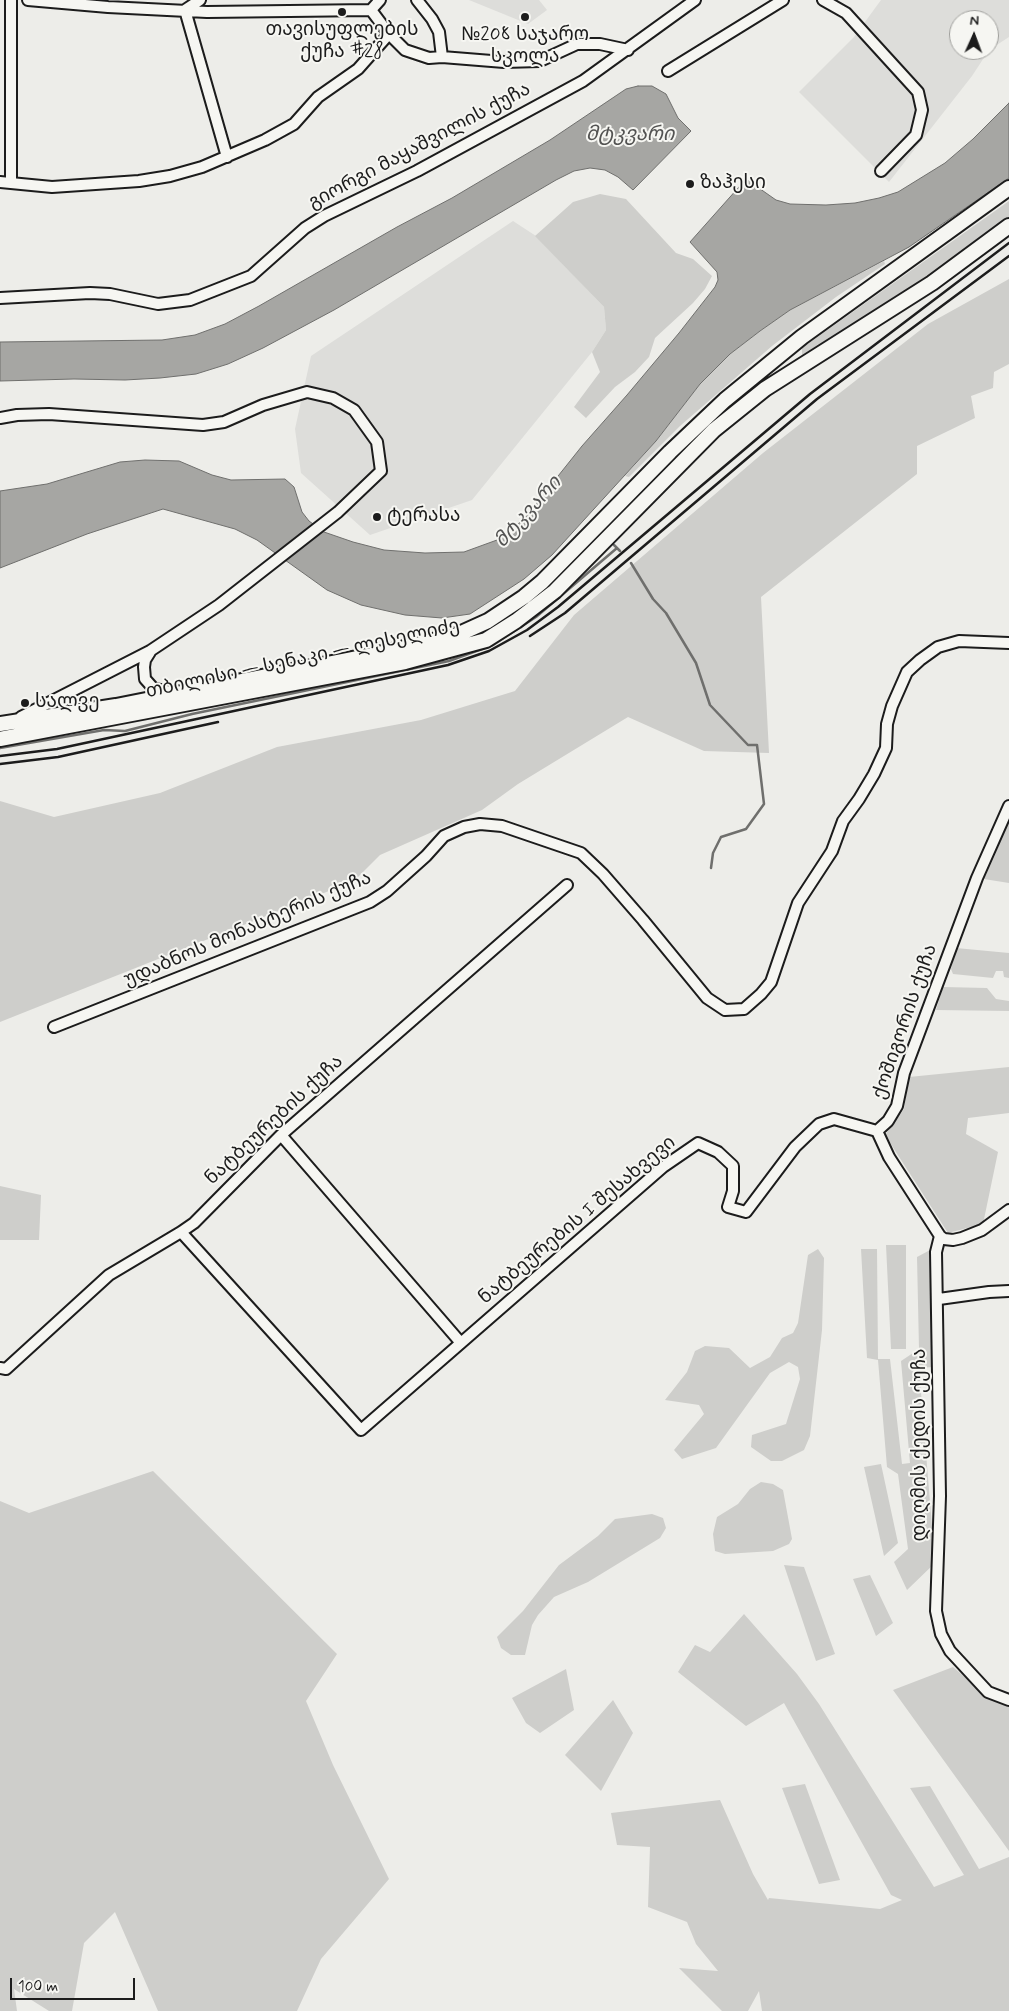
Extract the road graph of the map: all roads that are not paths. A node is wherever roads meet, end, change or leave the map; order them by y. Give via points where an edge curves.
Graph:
1 (11, 0) edge
2 (28, 0) edge
3 (200, 0) edge
4 (380, 0) edge
5 (417, 0) edge
6 (695, 0) edge
7 (783, 0) edge
8 (823, 0) edge
9 (50, 1) edge
10 (185, 10) junction
11 (371, 10) junction
12 (389, 34) junction
13 (628, 50) junction
14 (442, 58) junction
15 (668, 71) dead end
16 (227, 157) junction
17 (881, 171) dead end
18 (5, 182) edge
19 (1009, 188) edge
20 (1009, 226) edge
21 (0, 298) edge
22 (0, 418) edge
23 (1009, 643) edge
24 (150, 651) junction
25 (179, 693) junction
26 (4, 723) edge
27 (0, 739) edge
28 (1009, 806) edge
29 (567, 885) dead end
30 (54, 1027) dead end
31 (877, 1131) junction
32 (281, 1135) junction
33 (1009, 1210) edge
34 (181, 1232) junction
35 (940, 1236) junction
36 (1009, 1291) edge
37 (938, 1299) junction
38 (461, 1343) junction
39 (0, 1368) edge
40 (1009, 1700) edge

1 - 18 street
2 - 9 street
3 - 10 street
4 - 11 street
5 - 14 street via 439,32
6 - 13 street, გიორგი მაყაშვილის ქუჩა
7 - 15 street
8 - 17 street via 846,13 918,92 922,110 916,136
9 - 10 street
10 - 11 street
10 - 16 street
11 - 12 street
12 - 14 street via 405,50 429,58
12 - 16 street via 358,69 318,97 294,124
13 - 14 street via 600,44 577,44 540,61
13 - 21 street, გიორგი მაყაშვილის ქუჩა via 583,81 324,216 305,228 251,276 190,300 158,304 90,293
16 - 18 street via 194,170 139,181 52,186
19 - 25 highway, თბილისი — სენაკი — ლესელიძე via 802,337 718,406 542,582 488,621 457,635 392,651
20 - 27 highway, თბილისი — სენაკი — ლესელიძე via 932,283 765,389 714,430 555,591 486,640 405,662
22 - 24 street via 49,414 203,426 224,422 307,392 333,398 354,410 377,442 381,471 338,512 219,605
23 - 30 street, უდაბნოს მონასტერის ქუჩა via 959,641 938,647 907,672 886,724 886,748 874,774 843,821 832,850 798,903 771,982 744,1009 726,1010 707,998 643,920 581,853 502,826 480,824 444,836 387,891 370,902
24 - 25 street via 145,660 145,679 154,689
24 - 26 street via 30,714
25 - 26 highway, თბილისი — სენაკი — ლესელიძე
28 - 31 street, ქოშიგორის ქუჩა via 970,896 904,1073 897,1106
29 - 32 street, ნატბეურების ქუჩა
31 - 35 street via 889,1157
31 - 38 street, ნატბეურების I შესახვევი via 834,1119 820,1124 794,1147 746,1212 728,1207 733,1191 732,1166 718,1152 698,1143 667,1163
32 - 34 street, ნატბეურების ქუჩა via 194,1223
32 - 38 street
33 - 35 street via 982,1230 962,1238 953,1240
34 - 38 street, ნატბეურების I შესახვევი via 361,1430
34 - 39 street, ნატბეურების ქუჩა via 110,1275 6,1369
35 - 37 street, დიღმის ქედის ქუჩა via 936,1252
36 - 37 street
37 - 40 street, დიღმის ქედის ქუჩა via 940,1496 936,1611 941,1634 950,1651 988,1692

